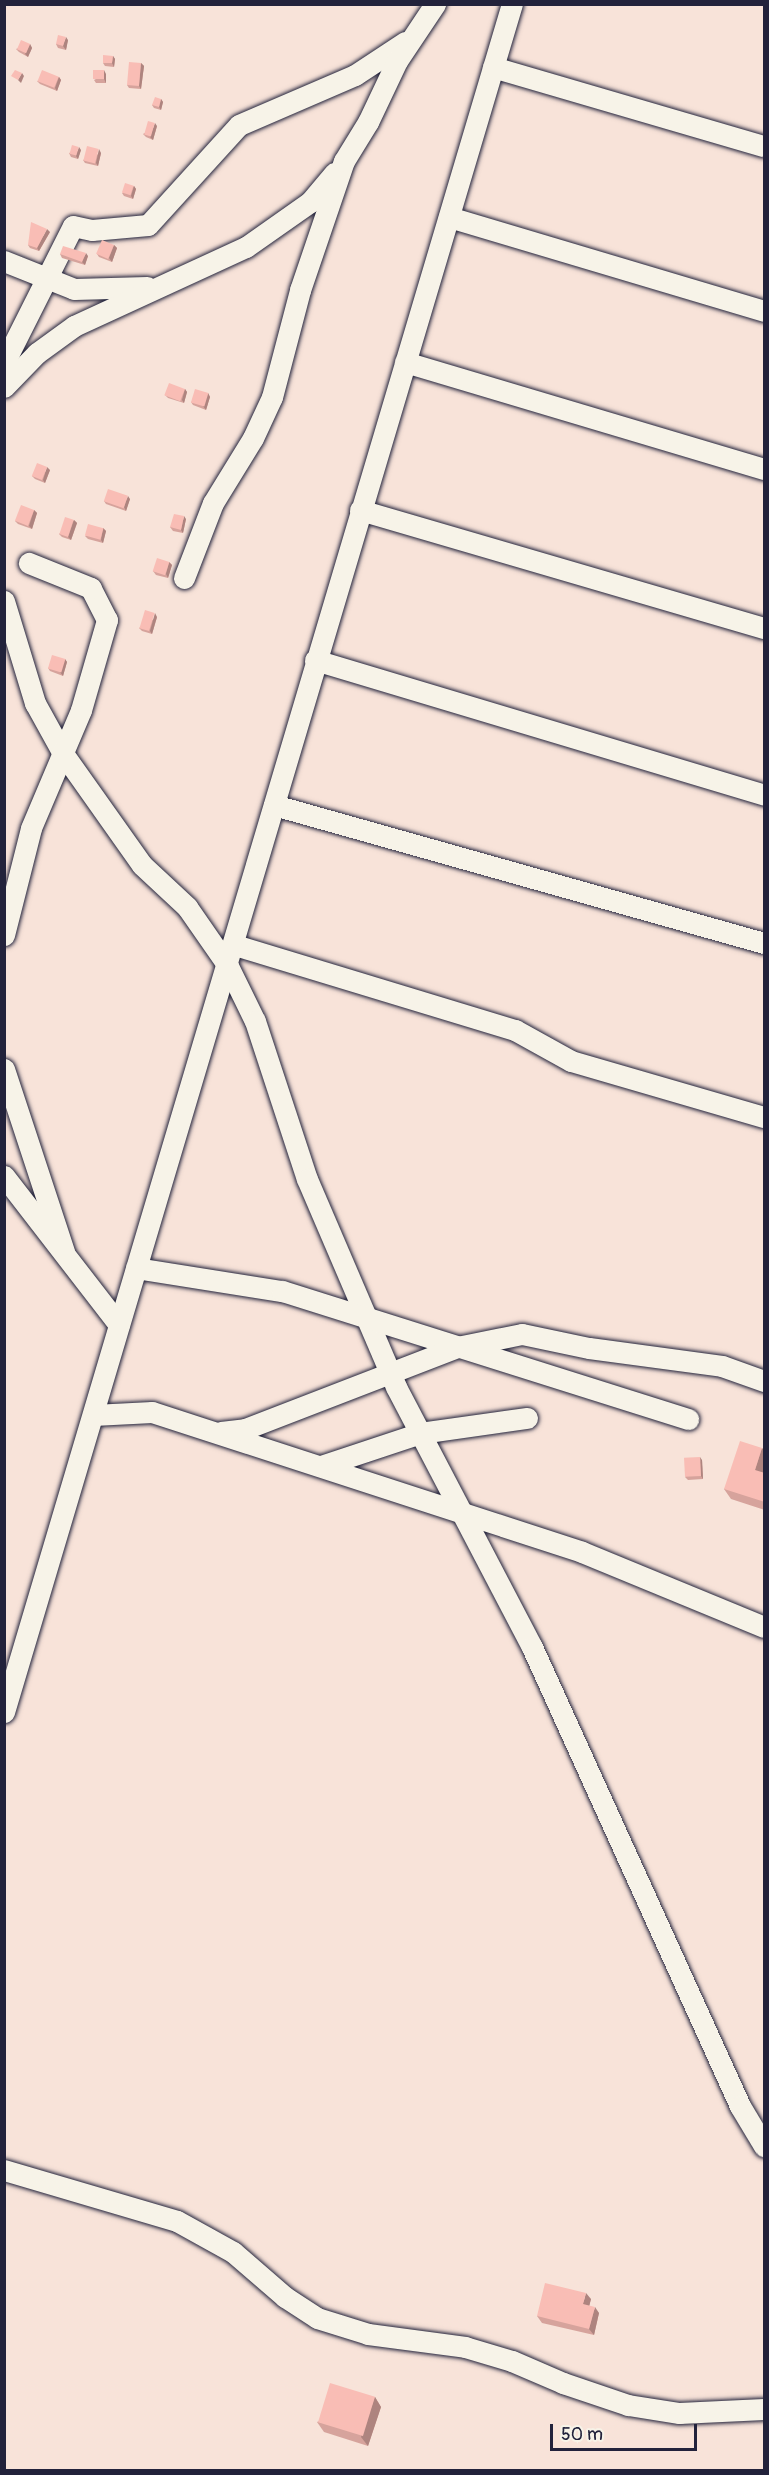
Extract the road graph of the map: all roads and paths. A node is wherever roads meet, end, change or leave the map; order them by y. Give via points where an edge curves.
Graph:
1 (435, 4) edge
2 (512, 4) edge
3 (415, 35) junction
4 (493, 67) junction
5 (765, 146) edge
6 (344, 160) junction
7 (449, 217) junction
8 (4, 261) edge
9 (44, 279) junction
10 (163, 285) junction
11 (765, 311) edge
12 (405, 362) junction
13 (4, 363) edge
14 (4, 387) edge
15 (765, 469) edge
16 (360, 510) junction
17 (29, 563) dead end
18 (184, 578) dead end
19 (4, 601) edge
20 (765, 628) edge
21 (315, 660) junction
22 (62, 752) junction
23 (765, 795) edge
24 (274, 805) junction
25 (4, 935) edge
26 (765, 943) edge
27 (235, 945) junction
28 (228, 966) junction
29 (4, 1069) edge
30 (765, 1117) edge
31 (4, 1176) edge
32 (64, 1252) junction
33 (136, 1268) junction
34 (366, 1318) junction
35 (119, 1325) junction
36 (457, 1347) junction
37 (389, 1371) junction
38 (765, 1381) edge
39 (93, 1415) junction
40 (527, 1418) dead end
41 (688, 1419) dead end
42 (215, 1433) junction
43 (420, 1434) junction
44 (321, 1466) junction
45 (461, 1513) junction
46 (765, 1627) edge
47 (4, 1712) edge
48 (765, 2146) edge
49 (4, 2170) edge
50 (765, 2409) edge

1 - 3 street
2 - 4 street
3 - 6 street
3 - 9 street via 355,75 239,125 148,225 92,230 73,226
4 - 5 street
4 - 7 street
6 - 10 street via 310,202 246,247
6 - 18 street via 300,290 272,397 253,438 213,502
7 - 11 street
7 - 12 street
8 - 9 street
9 - 10 street via 74,289
9 - 13 street
10 - 14 street via 74,326 37,353
12 - 15 street
12 - 16 street
16 - 20 street
16 - 21 street
17 - 22 street via 91,588 107,620 96,669
19 - 22 street via 34,703
21 - 23 street
21 - 24 street
22 - 25 street via 31,828
22 - 28 street via 142,865 187,907
24 - 26 street
24 - 27 street
27 - 28 street
27 - 30 street via 515,1030 571,1061
28 - 33 street
28 - 34 street via 255,1021 307,1179
29 - 32 street
31 - 32 street
32 - 35 street
33 - 34 street via 282,1291
33 - 35 street
34 - 36 street
34 - 37 street
35 - 39 street
36 - 37 street
36 - 38 street via 522,1334 589,1348 722,1366
36 - 41 street
37 - 42 street via 245,1429
37 - 43 street
39 - 42 street via 152,1412
39 - 47 street
40 - 43 street
42 - 44 street
43 - 44 street
43 - 45 street
44 - 45 street
45 - 46 street via 582,1552
45 - 48 street via 532,1647 740,2106
49 - 50 street via 177,2221 233,2252 285,2297 317,2318 369,2334 465,2347 628,2405 679,2413

